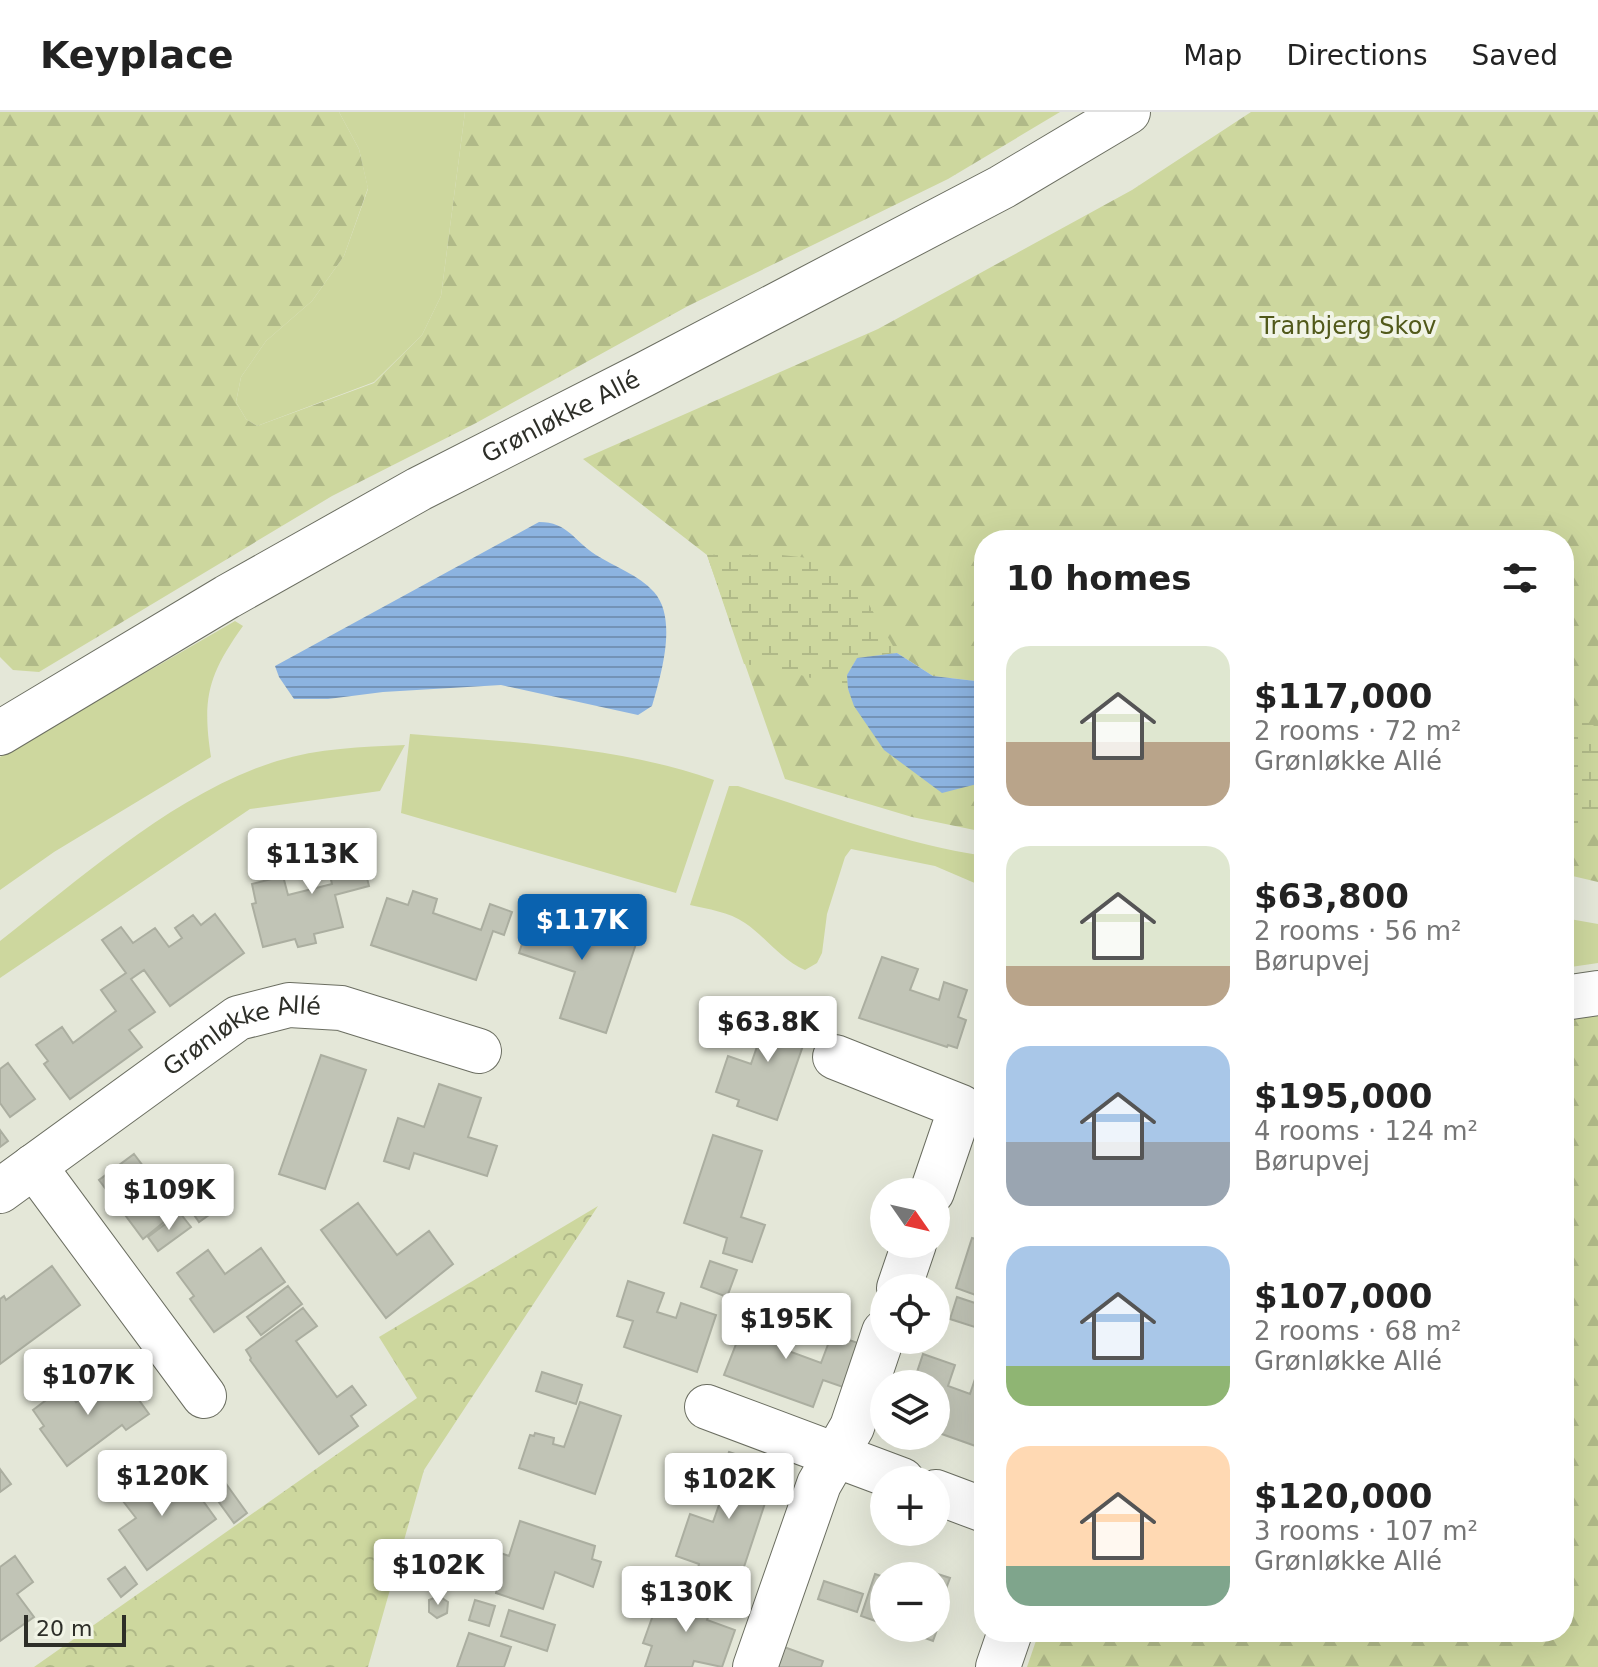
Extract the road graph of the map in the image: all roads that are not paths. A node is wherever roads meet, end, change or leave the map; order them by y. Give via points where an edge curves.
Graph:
1 (1128, 112) edge
2 (0, 733) edge
3 (1598, 993) edge
4 (1574, 997) edge
5 (479, 1051) dead end
6 (835, 1057) dead end
7 (937, 1178) edge
8 (17, 1179) edge
9 (877, 1354) edge
10 (204, 1396) dead end
11 (707, 1407) dead end
12 (835, 1456) junction
13 (870, 1469) edge
14 (950, 1497) edge
15 (974, 1506) edge
16 (1007, 1642) edge
17 (755, 1667) edge
18 (998, 1667) edge

1 - 2 street, Grønløkke Allé via 1002,187 419,489
3 - 4 street
5 - 8 street, Grønløkke Allé via 341,1008 289,1005 238,1018
6 - 7 street via 961,1107
8 - 10 street, Grønløkke Allé
9 - 12 street via 852,1427
11 - 12 street
12 - 13 street
12 - 17 street via 819,1484
14 - 15 street
16 - 18 street

